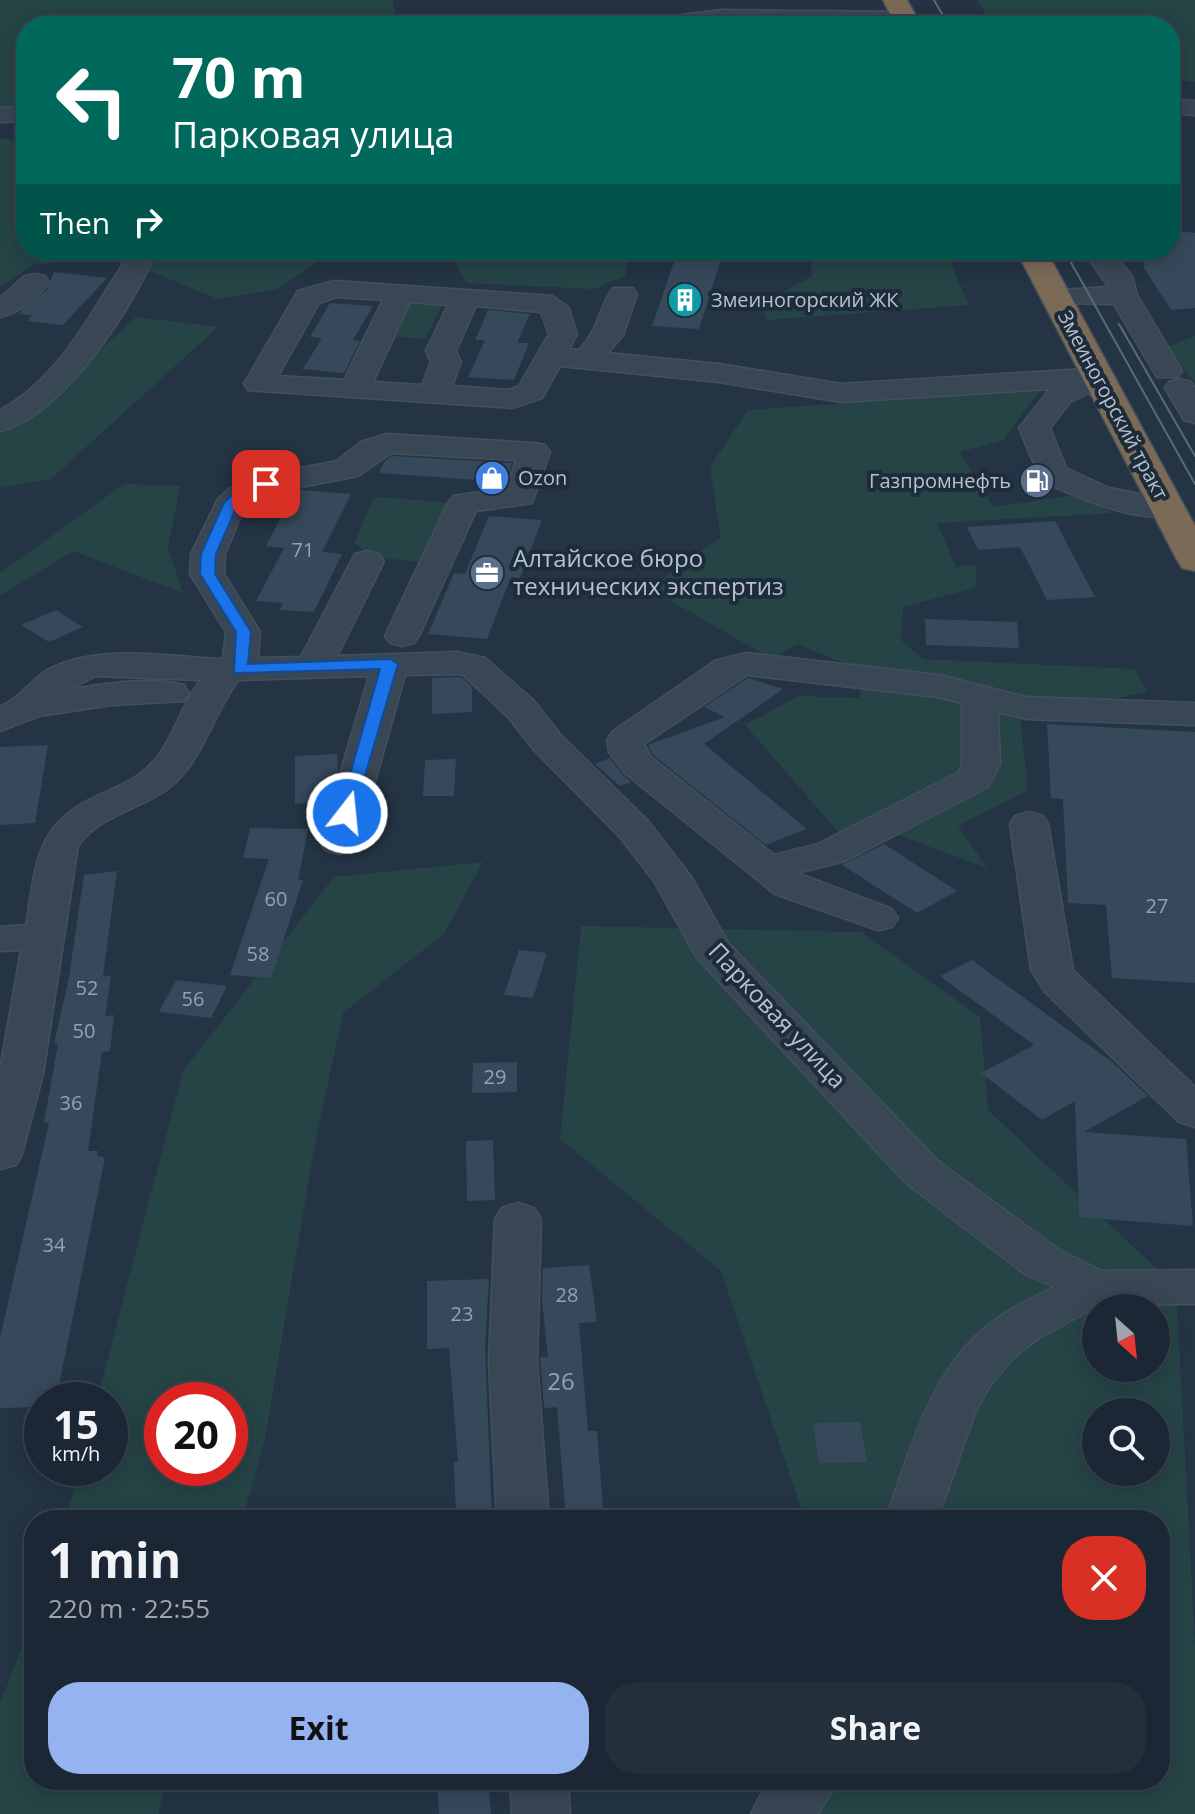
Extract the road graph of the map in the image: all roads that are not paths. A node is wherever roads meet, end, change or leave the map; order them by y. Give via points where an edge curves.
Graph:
1 (139, 260) edge
2 (1037, 260) edge
3 (1105, 260) edge
4 (35, 282) dead end
5 (401, 292) junction
6 (623, 294) dead end
7 (1123, 295) junction
8 (466, 297) junction
9 (1057, 297) junction
10 (0, 309) edge
11 (551, 356) junction
12 (587, 359) junction
13 (1100, 377) junction
14 (355, 389) junction
15 (433, 396) junction
16 (1195, 414) edge
17 (0, 422) edge
18 (1167, 508) junction
19 (1195, 560) edge
20 (367, 561) dead end
21 (384, 623) junction
22 (334, 660) junction
23 (225, 678) junction
24 (980, 697) junction
25 (15, 714) edge
26 (1195, 714) edge
27 (1029, 824) dead end
28 (339, 842) dead end
29 (767, 868) junction
30 (878, 918) dead end
31 (43, 937) junction
32 (0, 939) edge
33 (10, 1074) edge
34 (1195, 1112) edge
35 (0, 1154) edge
36 (518, 1219) dead end
37 (1095, 1287) junction
38 (1195, 1287) edge
39 (522, 1510) edge
40 (915, 1510) edge
41 (540, 1790) edge
42 (803, 1790) edge
43 (541, 1814) edge
44 (780, 1814) edge

1 - 17 street via 94,338 37,398
2 - 9 highway, Змеиногорский тракт
3 - 7 street via 1124,286
4 - 10 street
5 - 8 street
5 - 14 street
5 - 14 street via 334,289 312,294 259,384
6 - 12 street via 608,337
7 - 9 street
7 - 16 street
8 - 11 street via 551,305 563,334
8 - 15 street via 441,351 446,362
9 - 13 highway, Змеиногорский тракт
11 - 12 street
11 - 15 street via 531,392 519,398
12 - 13 street via 841,393
13 - 18 highway, Змеиногорский тракт
13 - 18 street via 1059,396 1034,428 1052,474 1101,496
14 - 15 street
18 - 19 highway, Змеиногорский тракт
20 - 21 street
21 - 22 street, Парковая улица
21 - 22 street
21 - 23 street via 464,503 521,496 534,452 387,443 347,469 281,480 241,495 229,506 208,554 207,574 243,632
21 - 28 street
21 - 37 street, Парковая улица via 457,663 473,665 521,709 656,855 711,949 922,1172 1042,1262
22 - 23 street, Парковая улица
23 - 25 street, Парковая улица
23 - 31 street via 163,775 69,828 59,846
24 - 26 street via 1026,708
24 - 29 street via 981,764 975,779 831,853
24 - 29 street via 939,686 746,664 728,669 625,740 638,765
27 - 34 street via 1052,970
29 - 30 street via 789,886
31 - 32 street
31 - 33 street
33 - 35 street
36 - 39 street via 513,1362
37 - 38 street, Парковая улица
37 - 40 street via 1019,1329 986,1356 960,1395
41 - 43 street
42 - 44 street

